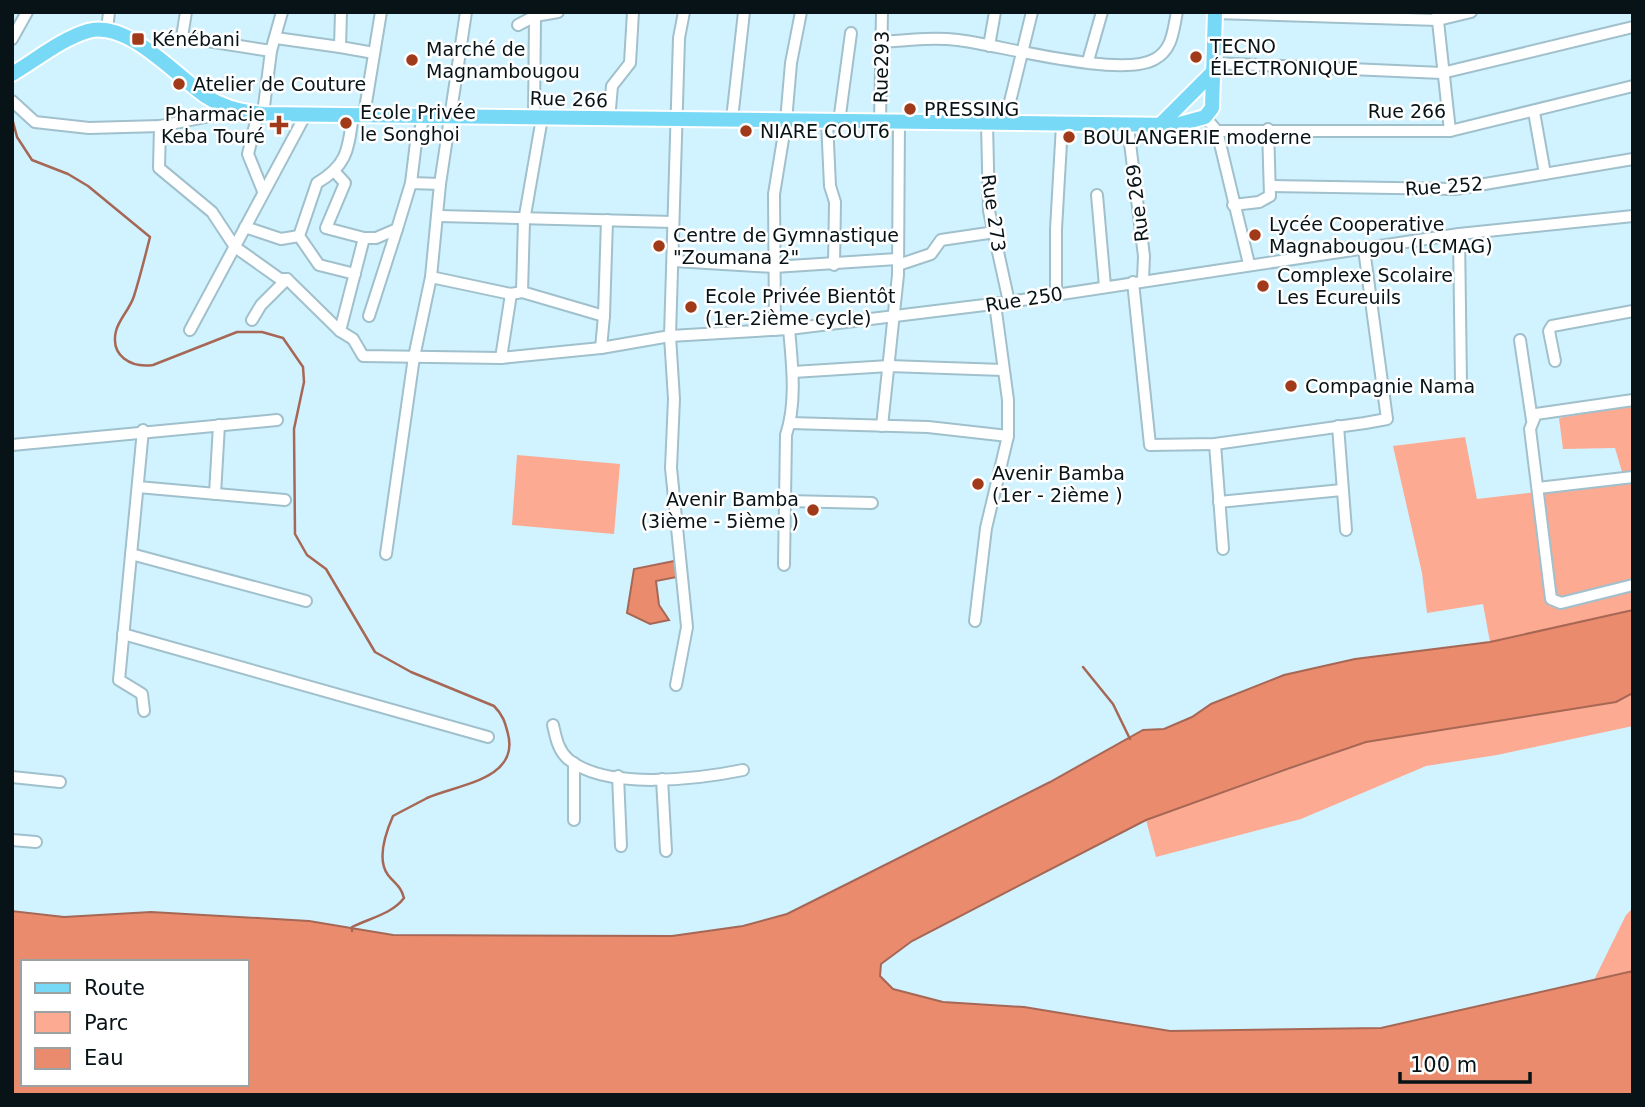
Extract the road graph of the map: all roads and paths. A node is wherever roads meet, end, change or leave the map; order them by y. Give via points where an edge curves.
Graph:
1 (27, 12) edge
2 (109, 12) edge
3 (186, 12) edge
4 (282, 12) edge
5 (341, 12) edge
6 (381, 12) edge
7 (466, 12) edge
8 (522, 12) edge
9 (558, 12) edge
10 (633, 12) edge
11 (684, 12) edge
12 (744, 12) edge
13 (801, 12) edge
14 (883, 12) edge
15 (995, 12) edge
16 (1032, 12) edge
17 (1102, 12) edge
18 (1177, 12) edge
19 (1471, 12) edge
20 (1215, 13) edge
21 (535, 16) junction
22 (1438, 16) edge
23 (1633, 27) edge
24 (107, 30) junction
25 (851, 33) dead end
26 (276, 38) junction
27 (12, 39) edge
28 (882, 42) junction
29 (989, 46) junction
30 (340, 47) junction
31 (271, 51) junction
32 (374, 53) junction
33 (1021, 53) junction
34 (1088, 61) junction
35 (1212, 68) junction
36 (1442, 73) junction
37 (12, 74) edge
38 (1633, 86) edge
39 (12, 100) edge
40 (236, 111) junction
41 (1534, 112) junction
42 (260, 113) junction
43 (306, 114) junction
44 (358, 115) junction
45 (425, 115) junction
46 (451, 116) junction
47 (1205, 117) junction
48 (538, 118) junction
49 (732, 119) junction
50 (609, 120) junction
51 (677, 120) junction
52 (786, 121) junction
53 (899, 121) junction
54 (833, 122) junction
55 (880, 122) junction
56 (1006, 122) junction
57 (987, 123) junction
58 (1062, 125) junction
59 (160, 126) junction
60 (1155, 126) junction
61 (1128, 127) junction
62 (1268, 129) junction
63 (1217, 131) junction
64 (1450, 131) junction
65 (1633, 159) edge
66 (335, 172) junction
67 (1545, 174) junction
68 (411, 183) junction
69 (440, 184) junction
70 (1270, 186) junction
71 (263, 191) junction
72 (1097, 195) dead end
73 (1233, 205) junction
74 (439, 216) junction
75 (1633, 216) edge
76 (525, 218) junction
77 (607, 220) junction
78 (673, 222) junction
79 (245, 227) junction
80 (397, 229) junction
81 (995, 232) junction
82 (1459, 234) junction
83 (299, 236) junction
84 (364, 237) junction
85 (235, 247) junction
86 (1364, 249) junction
87 (674, 261) junction
88 (897, 262) junction
89 (1249, 264) junction
90 (834, 265) junction
91 (774, 268) junction
92 (355, 274) junction
93 (431, 277) junction
94 (287, 279) junction
95 (1138, 281) junction
96 (1105, 286) junction
97 (517, 293) junction
98 (1056, 294) junction
99 (1009, 302) junction
100 (995, 303) junction
101 (1633, 311) edge
102 (369, 316) dead end
103 (604, 316) junction
104 (895, 316) junction
105 (252, 320) dead end
106 (789, 328) junction
107 (190, 330) dead end
108 (775, 330) junction
109 (340, 331) junction
110 (670, 336) junction
111 (1520, 340) dead end
112 (601, 348) junction
113 (414, 357) junction
114 (501, 358) junction
115 (1555, 361) dead end
116 (890, 366) junction
117 (1003, 370) junction
118 (793, 372) junction
119 (1461, 383) dead end
120 (1633, 400) edge
121 (277, 420) dead end
122 (1532, 420) junction
123 (790, 423) junction
124 (219, 425) junction
125 (882, 426) junction
126 (1338, 426) junction
127 (143, 430) junction
128 (1009, 436) junction
129 (1215, 444) junction
130 (12, 445) edge
131 (1633, 477) edge
132 (138, 487) junction
133 (1538, 488) junction
134 (1342, 490) junction
135 (215, 494) junction
136 (285, 500) dead end
137 (787, 501) junction
138 (1219, 502) junction
139 (872, 503) dead end
140 (1346, 530) dead end
141 (1223, 549) dead end
142 (131, 554) junction
143 (386, 554) dead end
144 (784, 565) dead end
145 (1633, 585) edge
146 (306, 601) dead end
147 (975, 621) dead end
148 (123, 634) junction
149 (676, 685) dead end
150 (144, 710) dead end
151 (553, 725) dead end
152 (488, 737) dead end
153 (574, 763) junction
154 (743, 770) dead end
155 (618, 776) junction
156 (12, 777) edge
157 (662, 779) junction
158 (60, 782) dead end
159 (574, 820) dead end
160 (12, 840) edge
161 (36, 842) dead end
162 (621, 846) dead end
163 (666, 851) dead end

1 - 27 street
2 - 24 street
3 - 31 street via 182,37
4 - 26 street
5 - 30 street
6 - 32 street
7 - 46 street
8 - 21 street via 518,25
9 - 21 street
10 - 50 street via 630,63 612,86
11 - 51 street
12 - 49 street
13 - 52 street
14 - 28 street, Rue293
15 - 29 street
16 - 33 street
17 - 34 street
18 - 34 street via 1168,48 1155,59 1134,66
19 - 22 street
20 - 22 street
20 - 35 main road
21 - 48 street
22 - 36 street
23 - 36 street
24 - 37 main road via 81,34
24 - 40 main road, Rue 266 via 150,51 207,97
25 - 54 street
26 - 30 street
26 - 31 street
28 - 29 street via 957,40
28 - 55 street, Rue293
29 - 33 street
30 - 32 street
31 - 42 street
32 - 44 street
33 - 34 street
33 - 56 street
35 - 36 street
35 - 47 main road via 1212,108
35 - 60 main road
36 - 64 street
38 - 41 street, Rue 266
39 - 59 street via 27,116 46,125
40 - 42 main road, Rue 266
40 - 59 street
41 - 64 street, Rue 266
41 - 67 street
42 - 43 main road, Rue 266
42 - 71 street via 248,154
43 - 44 main road, Rue 266
43 - 71 street
44 - 45 main road, Rue 266
44 - 66 street via 347,152
45 - 46 main road, Rue 266
45 - 68 street
46 - 48 main road, Rue 266
46 - 69 street
47 - 60 main road, Rue 266
47 - 63 street
48 - 50 main road, Rue 266
48 - 76 street
49 - 51 main road, Rue 266
49 - 52 main road, Rue 266
50 - 51 main road, Rue 266
51 - 78 street
52 - 54 main road, Rue 266
52 - 91 street via 774,194
53 - 55 main road, Rue 266
53 - 57 main road, Rue 266
53 - 88 street
54 - 55 main road, Rue 266
54 - 90 street
56 - 57 main road, Rue 266
56 - 58 main road, Rue 266
57 - 81 street, Rue 273 via 987,191
58 - 61 main road, Rue 266
58 - 98 street
59 - 85 street via 159,168 212,212
60 - 61 main road, Rue 266
61 - 95 street, Rue 269 via 1144,256
62 - 63 street, Rue 266
62 - 64 street, Rue 266
62 - 70 street
63 - 73 street
65 - 67 street, Rue 252
66 - 83 street via 317,183
66 - 84 street via 345,183 326,228
67 - 70 street, Rue 252 via 1455,189
68 - 69 street
68 - 80 street
69 - 74 street
70 - 73 street via 1267,200
71 - 79 street
72 - 96 street
73 - 89 street
74 - 76 street
74 - 93 street
75 - 82 street, Rue 250
76 - 77 street
76 - 97 street
77 - 78 street
77 - 103 street
78 - 87 street
79 - 83 street via 281,239
79 - 85 street
80 - 84 street via 376,238
80 - 102 street
81 - 88 street via 941,240 931,254
81 - 99 street, Rue 273
82 - 86 street, Rue 250
82 - 119 street
83 - 92 street via 319,265
84 - 92 street
85 - 94 street, Rue 250 via 280,279
85 - 107 street
86 - 89 street, Rue 250
86 - 126 street via 1387,419
87 - 91 street
87 - 110 street
88 - 90 street
88 - 104 street
89 - 95 street, Rue 250
90 - 91 street
91 - 108 street
92 - 109 street
93 - 97 street
93 - 113 street
94 - 105 street via 261,304
94 - 109 street, Rue 250
95 - 96 street, Rue 250
95 - 129 street, Rue 269 via 1150,445
96 - 98 street, Rue 250
97 - 103 street
97 - 114 street
98 - 99 street, Rue 250
99 - 100 street, Rue 250
100 - 104 street, Rue 250
100 - 117 street
101 - 115 street via 1552,326
103 - 112 street
104 - 106 street, Rue 250
104 - 116 street
106 - 108 street, Rue 250
106 - 118 street
108 - 110 street, Rue 250
109 - 113 street, Rue 250 via 353,339 363,356
110 - 112 street, Rue 250
110 - 149 street via 674,399 671,468 687,627
111 - 122 street
112 - 114 street, Rue 250
113 - 114 street, Rue 250
113 - 143 street
116 - 117 street
116 - 118 street
116 - 125 street
117 - 128 street
118 - 123 street
120 - 122 street via 1536,414
121 - 124 street
122 - 133 street
123 - 125 street
123 - 137 street via 786,435
124 - 127 street
124 - 135 street
125 - 128 street
126 - 129 street
126 - 134 street
127 - 130 street
127 - 132 street
128 - 147 street via 986,528
129 - 138 street
131 - 133 street
132 - 135 street
132 - 142 street
133 - 145 street via 1550,599 1561,603
134 - 138 street
134 - 140 street
135 - 136 street
137 - 139 street
137 - 144 street
138 - 141 street
142 - 146 street
142 - 148 street
148 - 150 street via 119,680 142,694
148 - 152 street
151 - 153 street via 559,749
153 - 155 street
153 - 159 street
154 - 157 street via 711,778
155 - 157 street via 646,782
155 - 162 street
156 - 158 street
157 - 163 street
160 - 161 street

